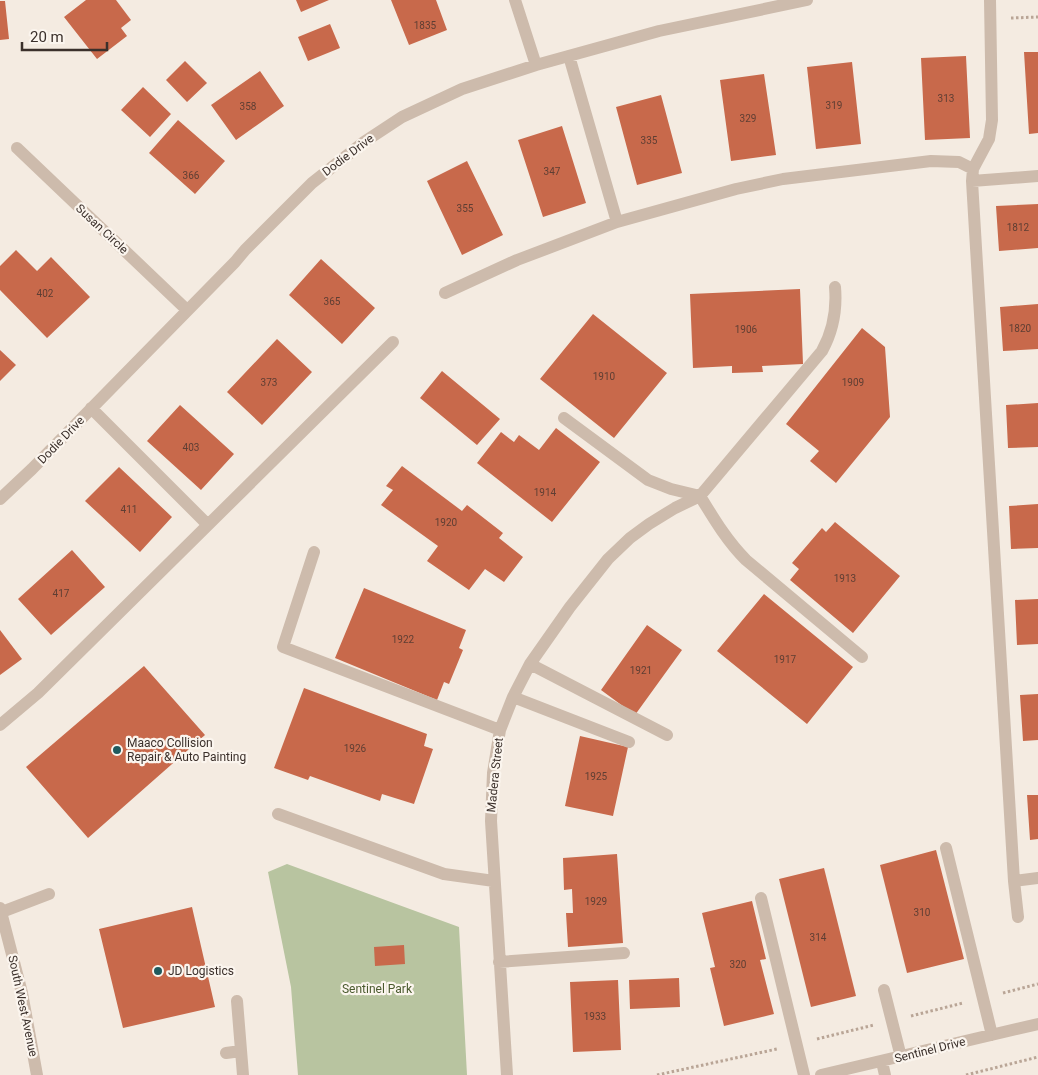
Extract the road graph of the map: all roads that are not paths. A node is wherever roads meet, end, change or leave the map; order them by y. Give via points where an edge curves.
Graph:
1 (515, 0) edge
2 (807, 0) edge
3 (990, 0) edge
4 (569, 56) junction
5 (536, 65) junction
6 (16, 148) dead end
7 (973, 175) junction
8 (1038, 176) edge
9 (617, 222) junction
10 (835, 288) dead end
11 (445, 292) dead end
12 (187, 310) junction
13 (392, 342) dead end
14 (91, 408) junction
15 (564, 418) dead end
16 (700, 496) junction
17 (0, 499) edge
18 (208, 525) junction
19 (314, 552) dead end
20 (862, 657) dead end
21 (530, 664) junction
22 (513, 697) junction
23 (0, 725) edge
24 (500, 730) junction
25 (667, 735) dead end
26 (629, 742) dead end
27 (278, 814) dead end
28 (946, 848) dead end
29 (1038, 878) edge
30 (494, 881) junction
31 (1014, 881) junction
32 (49, 894) dead end
33 (761, 898) dead end
34 (1, 910) edge
35 (1018, 917) dead end
36 (624, 953) dead end
37 (499, 962) junction
38 (884, 990) dead end
39 (237, 1001) dead end
40 (1038, 1024) edge
41 (992, 1035) junction
42 (241, 1051) junction
43 (226, 1053) dead end
44 (902, 1057) junction
45 (882, 1062) junction
46 (37, 1075) edge
47 (243, 1075) edge
48 (507, 1075) edge
49 (804, 1075) edge
50 (821, 1075) edge
51 (885, 1075) edge

1 - 5 street
2 - 4 street, Dodie Drive via 659,31
3 - 7 street via 992,120 989,139 978,156
4 - 5 street, Dodie Drive
4 - 9 street
5 - 12 street, Dodie Drive via 462,89 402,117 364,142 312,183
6 - 12 street, Susan Circle
7 - 8 street
7 - 9 street via 959,162 931,161 783,178
7 - 31 street
9 - 11 street
10 - 16 street via 834,319 830,337 822,351
12 - 14 street, Dodie Drive
13 - 18 street
14 - 17 street, Dodie Drive
14 - 18 street
15 - 16 street via 648,480
16 - 20 street via 719,529 746,560
16 - 21 street, Madera Street via 649,524 608,559
18 - 23 street via 38,693
19 - 24 street via 283,647
21 - 22 street, Madera Street
21 - 25 street
22 - 24 street, Madera Street
22 - 26 street
24 - 30 street, Madera Street via 491,812
27 - 30 street via 444,874
28 - 41 street
29 - 31 street
30 - 37 street, Madera Street
31 - 35 street
32 - 34 street
33 - 49 street
34 - 46 street, South West Avenue via 22,993
36 - 37 street
37 - 48 street, Madera Street
38 - 44 street
39 - 42 street
40 - 41 street, Sentinel Drive
41 - 44 street, Sentinel Drive
42 - 43 street
42 - 47 street
44 - 45 street, Sentinel Drive
45 - 50 street, Sentinel Drive
45 - 51 street

